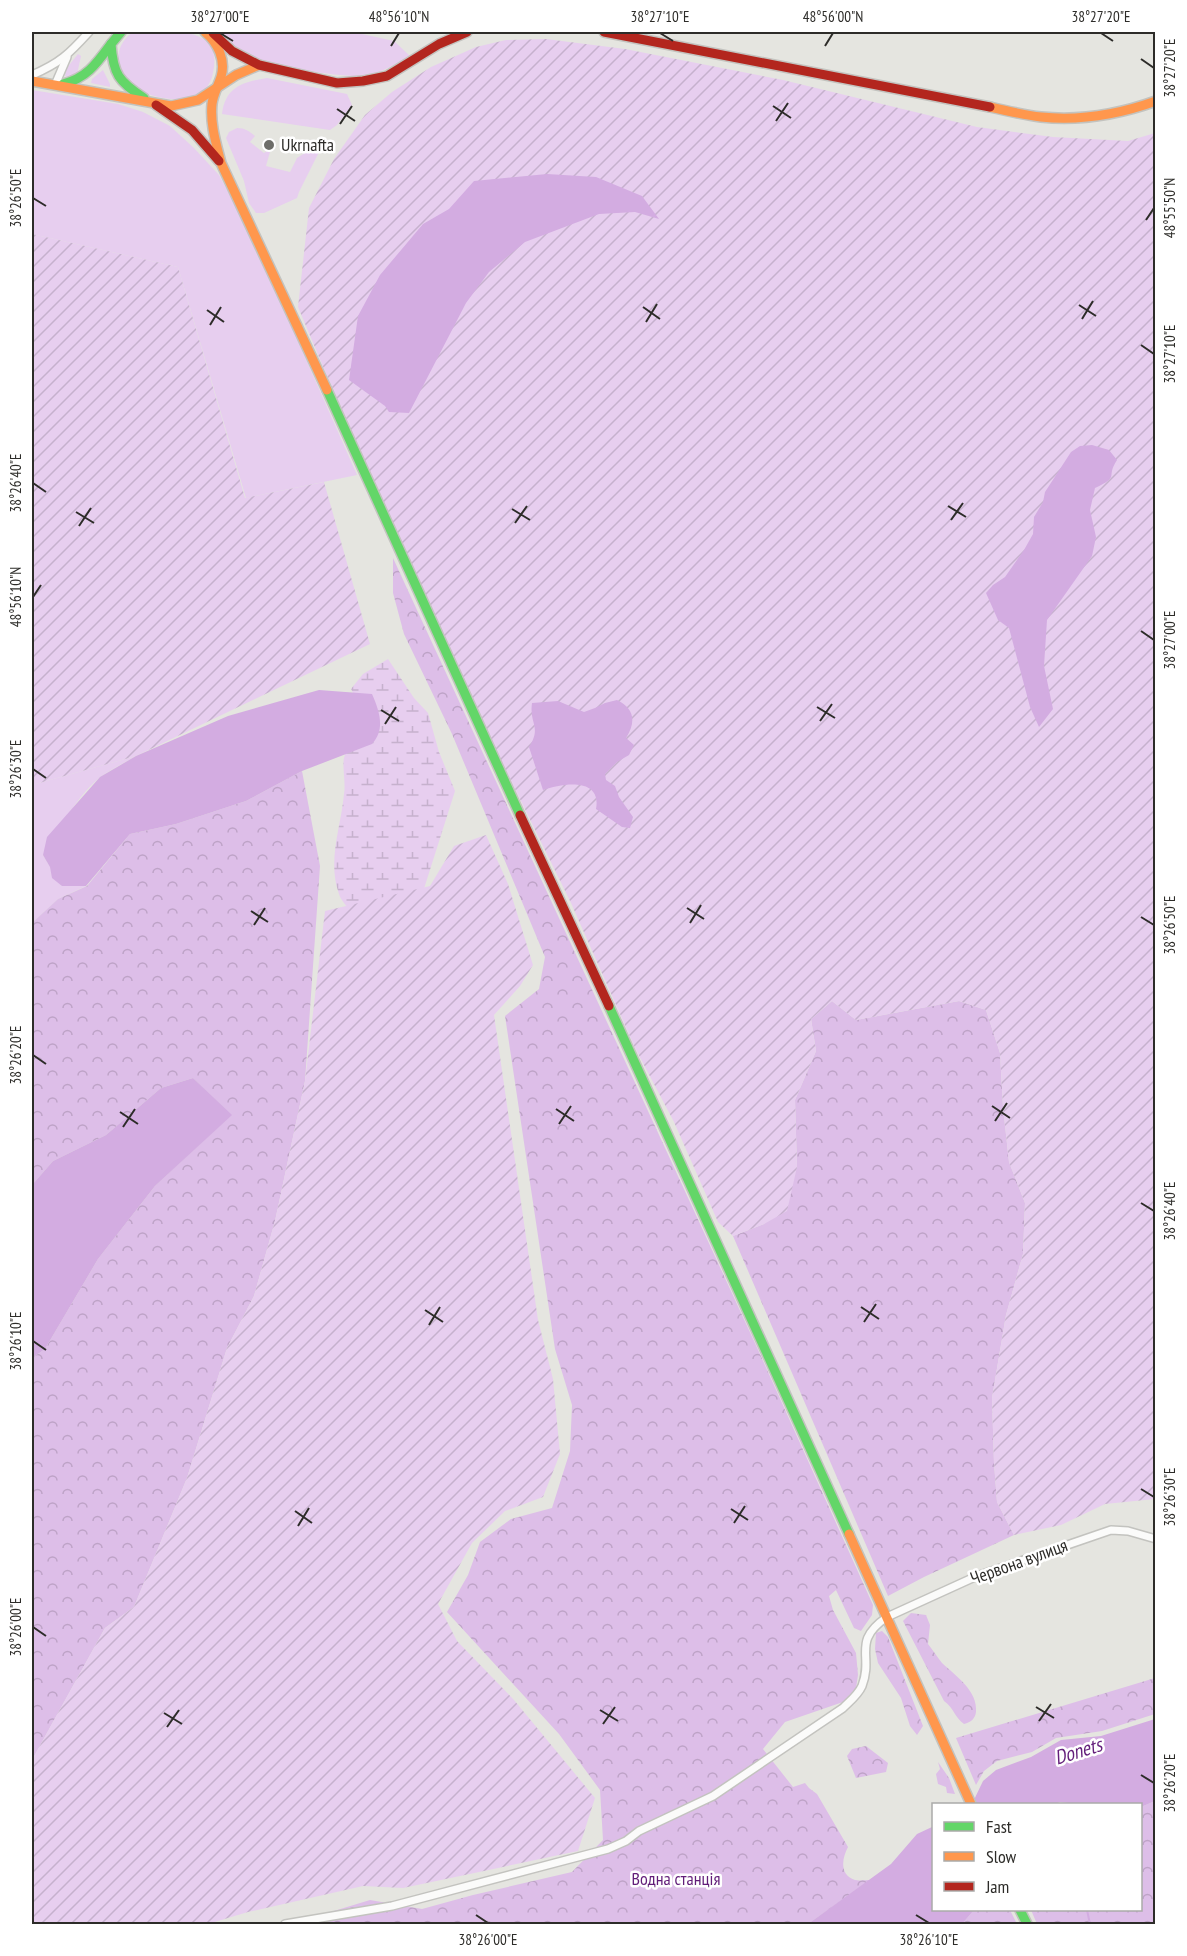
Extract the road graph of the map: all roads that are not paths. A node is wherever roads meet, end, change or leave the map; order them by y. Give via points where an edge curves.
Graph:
1 (88, 32) edge
2 (121, 32) edge
3 (205, 32) edge
4 (211, 32) edge
5 (467, 32) edge
6 (604, 32) edge
7 (111, 44) junction
8 (69, 54) junction
9 (259, 65) junction
10 (32, 75) edge
11 (32, 81) edge
12 (55, 85) junction
13 (218, 86) junction
14 (1155, 100) edge
15 (149, 102) junction
16 (221, 163) junction
17 (1155, 1539) edge
18 (887, 1617) junction
19 (971, 1803) edge
20 (285, 1924) edge

1 - 8 street
2 - 7 main road
3 - 13 main road via 219,50 223,63
4 - 9 main road via 232,51
5 - 9 main road via 387,76 363,81 337,83
6 - 14 main road via 1040,117 1120,113
7 - 12 main road via 85,77
7 - 15 main road via 111,59 118,78 124,87
8 - 10 street
8 - 12 street
9 - 13 main road
11 - 12 main road
12 - 15 main road
13 - 15 main road via 187,105
13 - 16 main road via 212,101 212,117
15 - 16 main road via 192,130
16 - 18 main road
17 - 18 street, Червона вулиця via 1111,1530 977,1576
18 - 19 main road
18 - 20 street via 868,1636 862,1686 855,1697 713,1796 626,1841 569,1861 392,1906

